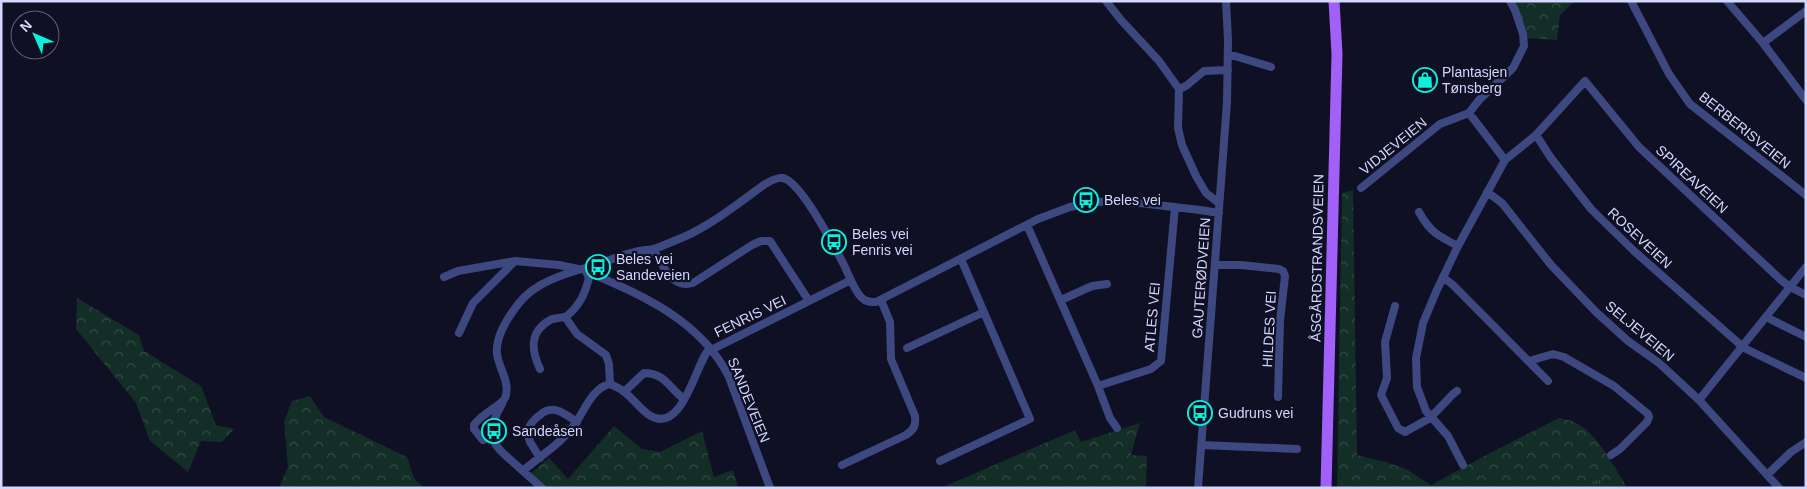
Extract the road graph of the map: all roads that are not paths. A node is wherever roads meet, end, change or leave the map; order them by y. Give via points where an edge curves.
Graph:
1 (1106, 1) edge
2 (1226, 1) edge
3 (1334, 1) edge
4 (1340, 1) edge
5 (1510, 1) edge
6 (1631, 1) edge
7 (1727, 1) edge
8 (1806, 11) edge
9 (1336, 29) junction
10 (1763, 44) junction
11 (1228, 54) junction
12 (1271, 67) dead end
13 (1228, 70) junction
14 (1179, 89) junction
15 (1806, 100) edge
16 (1469, 113) junction
17 (1536, 135) junction
18 (1505, 160) junction
19 (1361, 188) dead end
20 (1487, 192) junction
21 (1806, 195) edge
22 (1219, 203) junction
23 (1175, 207) junction
24 (1419, 212) dead end
25 (1219, 213) junction
26 (1027, 225) junction
27 (1458, 246) junction
28 (653, 249) junction
29 (961, 259) junction
30 (515, 261) junction
31 (1215, 265) junction
32 (1806, 267) edge
33 (583, 270) junction
34 (444, 277) dead end
35 (1443, 277) junction
36 (851, 280) junction
37 (1107, 284) dead end
38 (1790, 287) junction
39 (1806, 295) edge
40 (881, 300) junction
41 (1061, 300) junction
42 (809, 301) junction
43 (1395, 306) dead end
44 (984, 312) junction
45 (565, 317) junction
46 (1766, 317) junction
47 (459, 333) dead end
48 (1806, 337) edge
49 (1742, 346) junction
50 (907, 348) dead end
51 (712, 350) junction
52 (1529, 361) junction
53 (540, 369) dead end
54 (1806, 378) edge
55 (1548, 381) dead end
56 (610, 384) junction
57 (1098, 386) junction
58 (1457, 391) dead end
59 (624, 392) junction
60 (1278, 397) dead end
61 (684, 399) junction
62 (1699, 400) junction
63 (503, 402) junction
64 (1430, 418) junction
65 (577, 422) junction
66 (1117, 428) dead end
67 (492, 436) junction
68 (1806, 442) edge
69 (1202, 445) junction
70 (1297, 449) dead end
71 (1611, 456) dead end
72 (540, 458) junction
73 (940, 461) dead end
74 (842, 465) dead end
75 (1464, 465) dead end
76 (525, 469) junction
77 (1767, 475) junction
78 (542, 488) edge
79 (770, 488) edge
80 (1198, 488) edge
81 (1326, 488) edge
82 (1779, 488) edge

1 - 14 street
2 - 11 street, GAUTERØDVEIEN
3 - 9 main road, ÅSGÅRDSTRANDSVEIEN
4 - 9 main road, ÅSGÅRDSTRANDSVEIEN
5 - 16 street, VIDJEVEIEN via 1523,34 1524,46 1514,68
6 - 21 street, BERBERISVEIEN via 1669,74 1690,104
7 - 10 street
8 - 10 street
9 - 81 main road, ÅSGÅRDSTRANDSVEIEN
10 - 15 street
11 - 12 street
11 - 13 street, GAUTERØDVEIEN
13 - 14 street via 1204,71
13 - 22 street, GAUTERØDVEIEN
14 - 22 street via 1178,128 1182,145 1206,194
16 - 18 street
16 - 19 street, VIDJEVEIEN via 1440,124
17 - 18 street
17 - 38 street, SPIREAVEIEN via 1585,81 1639,147
17 - 49 street, ROSEVEIEN via 1573,187 1614,232
18 - 20 street
20 - 27 street
20 - 62 street, SELJEVEIEN via 1502,203 1551,265 1596,312
22 - 25 street, GAUTERØDVEIEN
23 - 25 street
23 - 26 street via 1122,201 1095,202 1052,212
23 - 57 street, ATLES VEI via 1161,361 1151,369
24 - 27 street via 1434,234
25 - 31 street, GAUTERØDVEIEN
26 - 29 street
26 - 41 street
27 - 35 street
28 - 33 street
28 - 36 street via 699,229 765,184 781,177 796,186 809,204
28 - 42 street via 675,281 687,284 752,245 770,241
29 - 40 street
29 - 44 street
30 - 33 street, SANDEVEIEN
30 - 34 street, SANDEVEIEN via 458,271
30 - 47 street via 474,302
31 - 60 street, HILDES VEI via 1283,271
31 - 69 street, GAUTERØDVEIEN
32 - 38 street
33 - 45 street via 589,277 584,295
33 - 51 street, SANDEVEIEN via 664,309
33 - 63 street via 554,278 530,292 506,323 497,345 507,392
35 - 52 street
35 - 64 street via 1424,324 1416,358 1417,387
36 - 40 street via 865,300
36 - 42 street, FENRIS VEI
37 - 41 street via 1092,286
38 - 39 street, SPIREAVEIEN
38 - 46 street
40 - 74 street via 891,331 891,359 916,423 906,435
41 - 57 street
42 - 51 street, FENRIS VEI
43 - 64 street via 1385,342 1387,378 1382,395 1400,430 1405,432
44 - 50 street
44 - 73 street via 1030,419
45 - 53 street via 550,320 536,335 532,350
45 - 56 street via 577,334 606,356
46 - 48 street
46 - 49 street
49 - 54 street, ROSEVEIEN
49 - 62 street
51 - 61 street, FENRIS VEI via 701,360
51 - 79 street, SANDEVEIEN via 729,377
52 - 55 street
52 - 71 street via 1553,354 1564,357 1614,386 1648,414 1647,422
56 - 59 street, FENRIS VEI
56 - 65 street via 597,391
57 - 66 street
58 - 64 street
59 - 61 street via 644,373 653,373
59 - 61 street, FENRIS VEI via 649,415 662,418 674,414
62 - 77 street, SELJEVEIEN
63 - 67 street via 492,424
63 - 67 street via 474,425 483,440
64 - 75 street via 1448,436
65 - 72 street
65 - 72 street via 552,409 533,420 527,431 528,438
67 - 76 street via 493,442
68 - 77 street
69 - 70 street
69 - 80 street, GAUTERØDVEIEN
72 - 76 street
76 - 78 street
77 - 82 street, SELJEVEIEN

